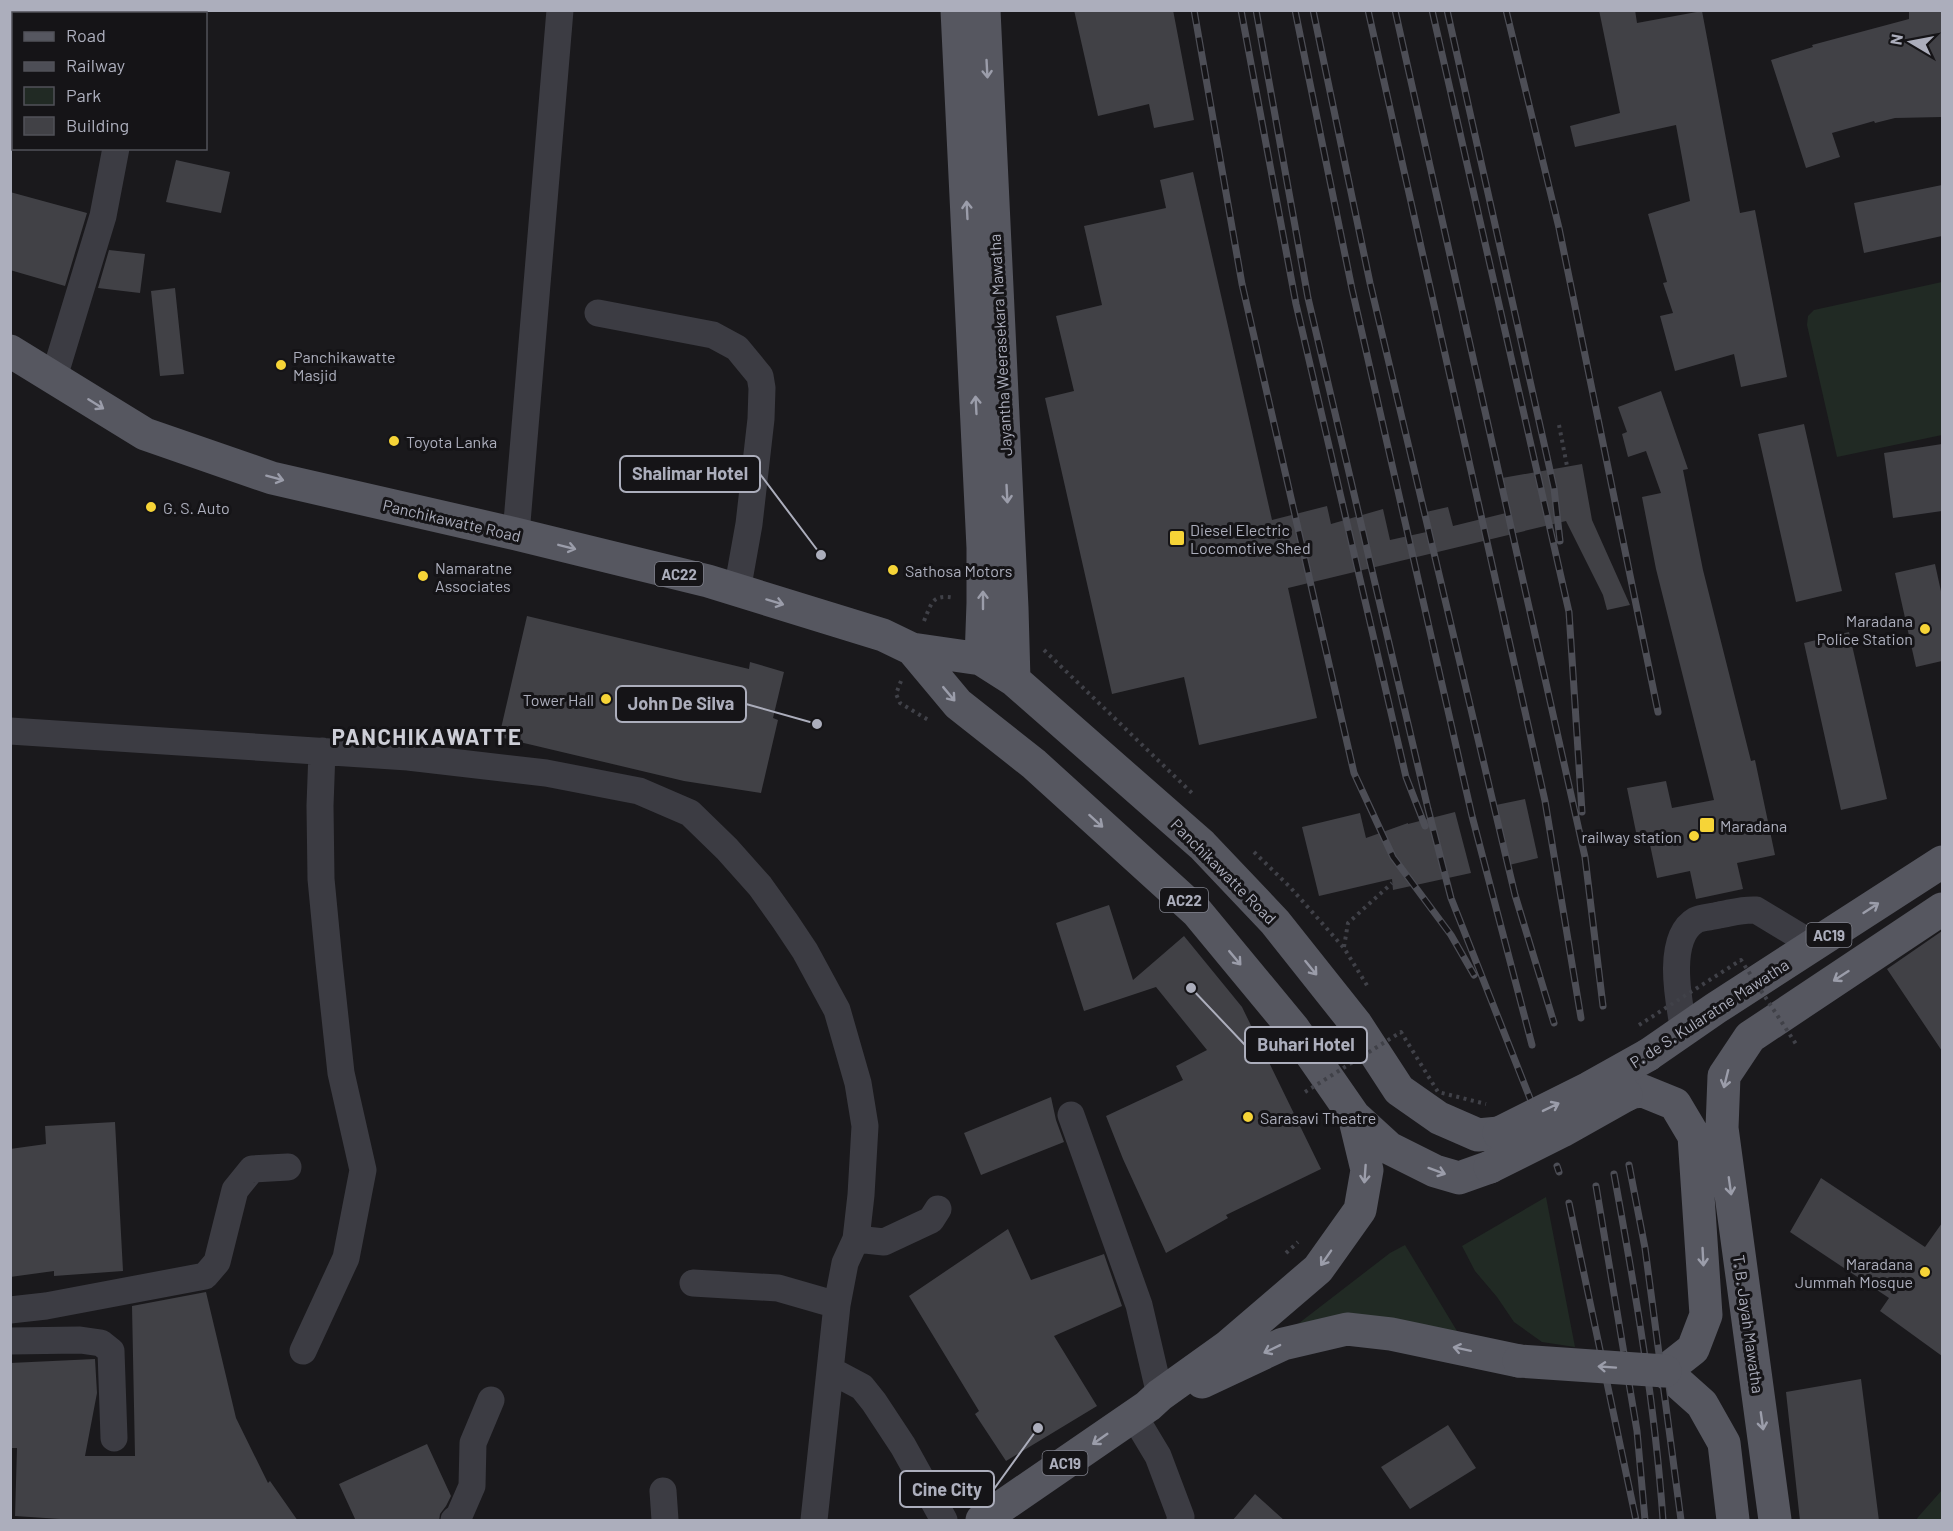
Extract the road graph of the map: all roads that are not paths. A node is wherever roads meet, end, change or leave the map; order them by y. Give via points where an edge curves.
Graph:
1 (560, 10) edge
2 (957, 10) edge
3 (984, 10) edge
4 (116, 150) edge
5 (598, 313) dead end
6 (10, 351) edge
7 (54, 377) junction
8 (516, 534) junction
9 (737, 591) junction
10 (912, 649) junction
11 (981, 658) junction
12 (1014, 680) junction
13 (10, 731) edge
14 (322, 751) junction
15 (1942, 862) edge
16 (1942, 909) edge
17 (1814, 945) junction
18 (1682, 1017) junction
19 (1496, 1113) joint
20 (1071, 1115) dead end
21 (1354, 1116) junction
22 (1708, 1132) junction
23 (288, 1167) dead end
24 (938, 1209) dead end
25 (856, 1239) junction
26 (693, 1283) dead end
27 (837, 1305) junction
28 (10, 1310) edge
29 (10, 1341) edge
30 (303, 1351) dead end
31 (830, 1370) junction
32 (1665, 1371) junction
33 (491, 1400) dead end
34 (1147, 1406) junction
35 (114, 1438) dead end
36 (663, 1491) dead end
37 (454, 1521) edge
38 (665, 1521) edge
39 (814, 1521) edge
40 (944, 1521) edge
41 (982, 1521) edge
42 (1180, 1521) edge
43 (1733, 1521) edge
44 (1775, 1521) edge

1 - 8 street
11 -> 2 main road, Jayantha Weerasekara Mawatha via 981,512
3 -> 12 main road, Jayantha Weerasekara Mawatha
4 - 7 street via 103,216
5 - 9 street via 714,335 737,348 760,376 761,418 750,524
6 - 7 main road, Panchikawatte Road / AC22
7 -> 8 main road, Panchikawatte Road / AC22 via 145,434 272,478
8 -> 9 main road, Panchikawatte Road / AC22
9 -> 10 main road, Panchikawatte Road / AC22 via 884,635
10 - 11 main road, Panchikawatte Road / AC22
10 -> 21 main road, Panchikawatte Road / AC22 via 958,704 1034,764 1197,912 1293,1028
11 - 12 main road, Panchikawatte Road / AC22
12 -> 19 main road, Panchikawatte Road / AC22 via 1202,844 1275,922 1356,1024 1399,1090 1439,1118 1478,1135
13 - 14 street
14 - 25 street via 408,756 546,772 639,791 690,813 760,886 805,951 837,1010 858,1083 865,1126
14 - 30 street via 321,879 329,962 340,1073 363,1170 346,1258
17 -> 15 main road, P. de S. Kularatne Mawatha / AC19
16 -> 22 main road, AC19 via 1750,1037 1724,1076
17 - 18 main road, P. de S. Kularatne Mawatha / AC19
17 - 18 street via 1755,910 1696,920 1687,930 1677,959
19 -> 18 main road, P. de S. Kularatne Mawatha / AC19, bridge via 1589,1088 1638,1040
20 - 34 street via 1139,1305
21 -> 22 main road, Panchikawatte Road / AC22, bridge via 1389,1148 1435,1171 1459,1178 1490,1167 1634,1092 1643,1091 1675,1104
21 -> 34 main road, Panchikawatte Road / AC22 via 1367,1170 1360,1210 1318,1269 1227,1347
22 -> 32 main road via 1706,1315 1693,1349
22 -> 44 main road, T. B. Jayah Mawatha
23 - 28 street via 252,1169 235,1190 217,1262 205,1276
24 - 25 street via 931,1220 884,1242
25 - 27 street via 844,1263
26 - 27 street via 778,1288
27 - 31 street
29 - 35 street via 80,1340 101,1343 111,1351
31 - 39 street
31 - 40 street via 862,1387 874,1402
32 -> 34 main road, bridge via 1519,1361 1391,1334 1347,1329 1283,1344
32 - 43 main road via 1702,1404 1724,1443
33 - 37 street via 473,1443 472,1485
34 -> 41 main road, AC19
34 - 42 street via 1158,1456
36 - 38 street

